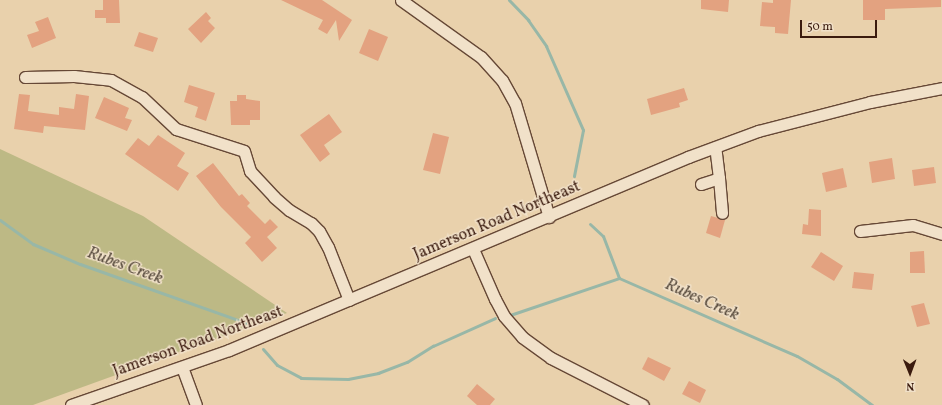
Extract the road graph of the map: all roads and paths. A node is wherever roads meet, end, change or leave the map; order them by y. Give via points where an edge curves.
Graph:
1 (401, 0) edge
2 (25, 78) dead end
3 (942, 88) edge
4 (716, 147) junction
5 (719, 178) junction
6 (701, 184) dead end
7 (722, 212) dead end
8 (549, 217) junction
9 (860, 232) dead end
10 (942, 234) edge
11 (473, 249) junction
12 (349, 300) junction
13 (182, 366) junction
14 (72, 405) edge
15 (196, 405) edge
16 (643, 405) edge

1 - 8 street via 481,56 502,80 515,103
2 - 12 street via 74,76 111,80 142,97 176,129 244,151 250,171 274,197 289,210 312,223 319,231
3 - 4 street, Jamerson Road Northeast via 814,115
4 - 5 street
4 - 8 street, Jamerson Road Northeast
5 - 6 street
5 - 7 street
8 - 11 street, Jamerson Road Northeast
9 - 10 street via 913,225
11 - 12 street, Jamerson Road Northeast
11 - 16 street via 494,299 504,316 522,337 551,358
12 - 13 street, Jamerson Road Northeast via 229,350
13 - 14 street, Jamerson Road Northeast
13 - 15 street

